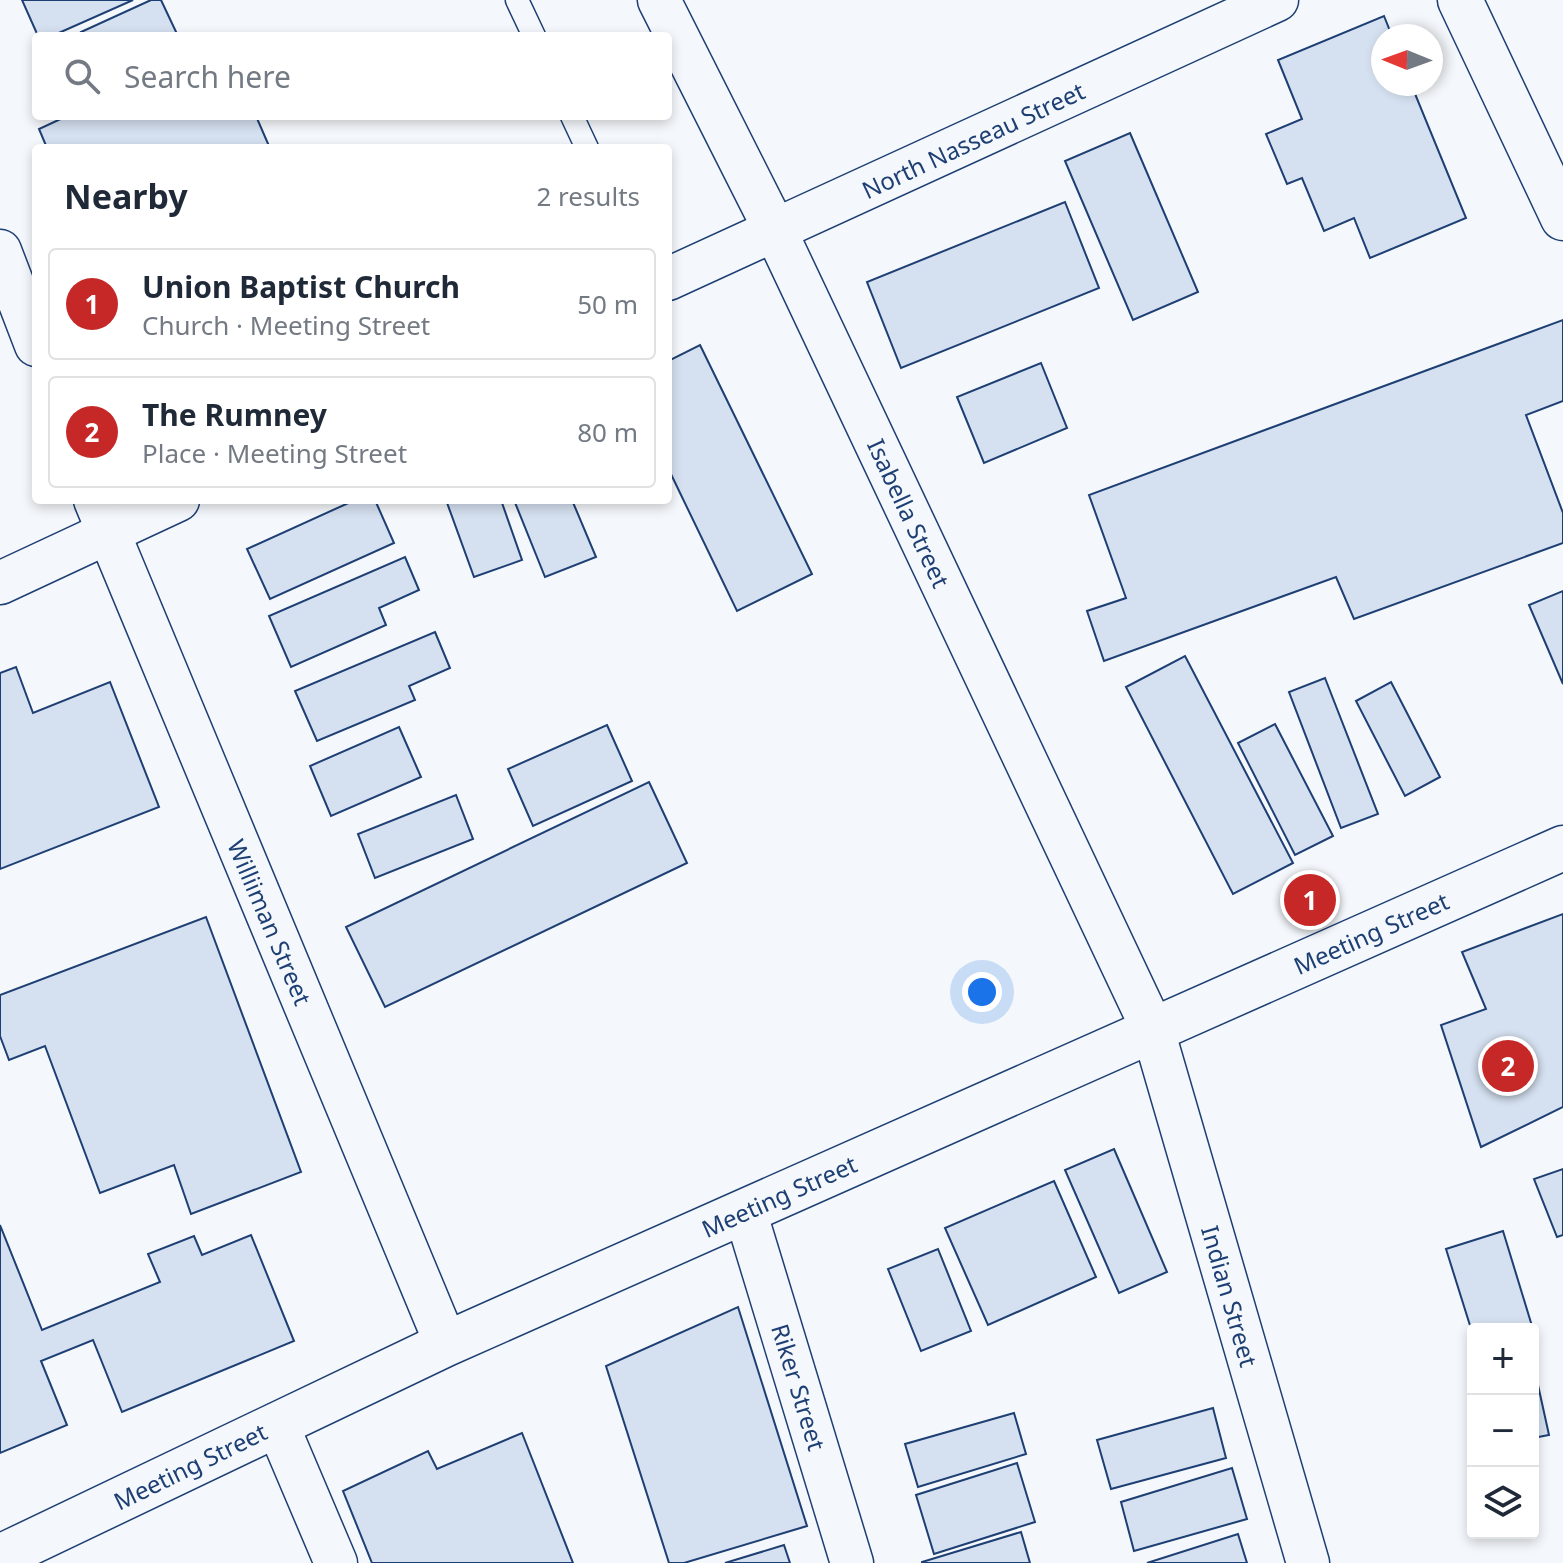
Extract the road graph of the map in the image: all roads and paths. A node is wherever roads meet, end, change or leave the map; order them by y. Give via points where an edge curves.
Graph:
1 (517, 0) edge
2 (659, 0) edge
3 (1277, 0) edge
4 (1460, 0) edge
5 (532, 32) edge
6 (574, 120) edge
7 (585, 144) edge
8 (1563, 218) edge
9 (775, 230) junction
10 (0, 251) edge
11 (672, 277) edge
12 (32, 335) edge
13 (159, 504) edge
14 (102, 516) edge
15 (0, 583) edge
16 (1563, 848) edge
17 (1153, 1030) junction
18 (745, 1211) junction
19 (446, 1344) junction
20 (277, 1424) junction
21 (0, 1557) edge
22 (336, 1563) edge
23 (852, 1563) edge
24 (1308, 1563) edge

1 - 5 lane
2 - 9 street, Isabella Street
3 - 9 street, North Nasseau Street
4 - 8 main road
6 - 7 lane
9 - 11 street, North Nasseau Street
9 - 17 street, Isabella Street
10 - 12 street
13 - 14 street
14 - 15 street
14 - 19 street, Williiman Street
16 - 17 main road, Meeting Street
17 - 18 main road, Meeting Street
17 - 24 street, Indian Street
18 - 19 main road, Meeting Street
18 - 23 street, Riker Street
19 - 20 main road, Meeting Street
20 - 21 main road, Meeting Street
20 - 22 street

